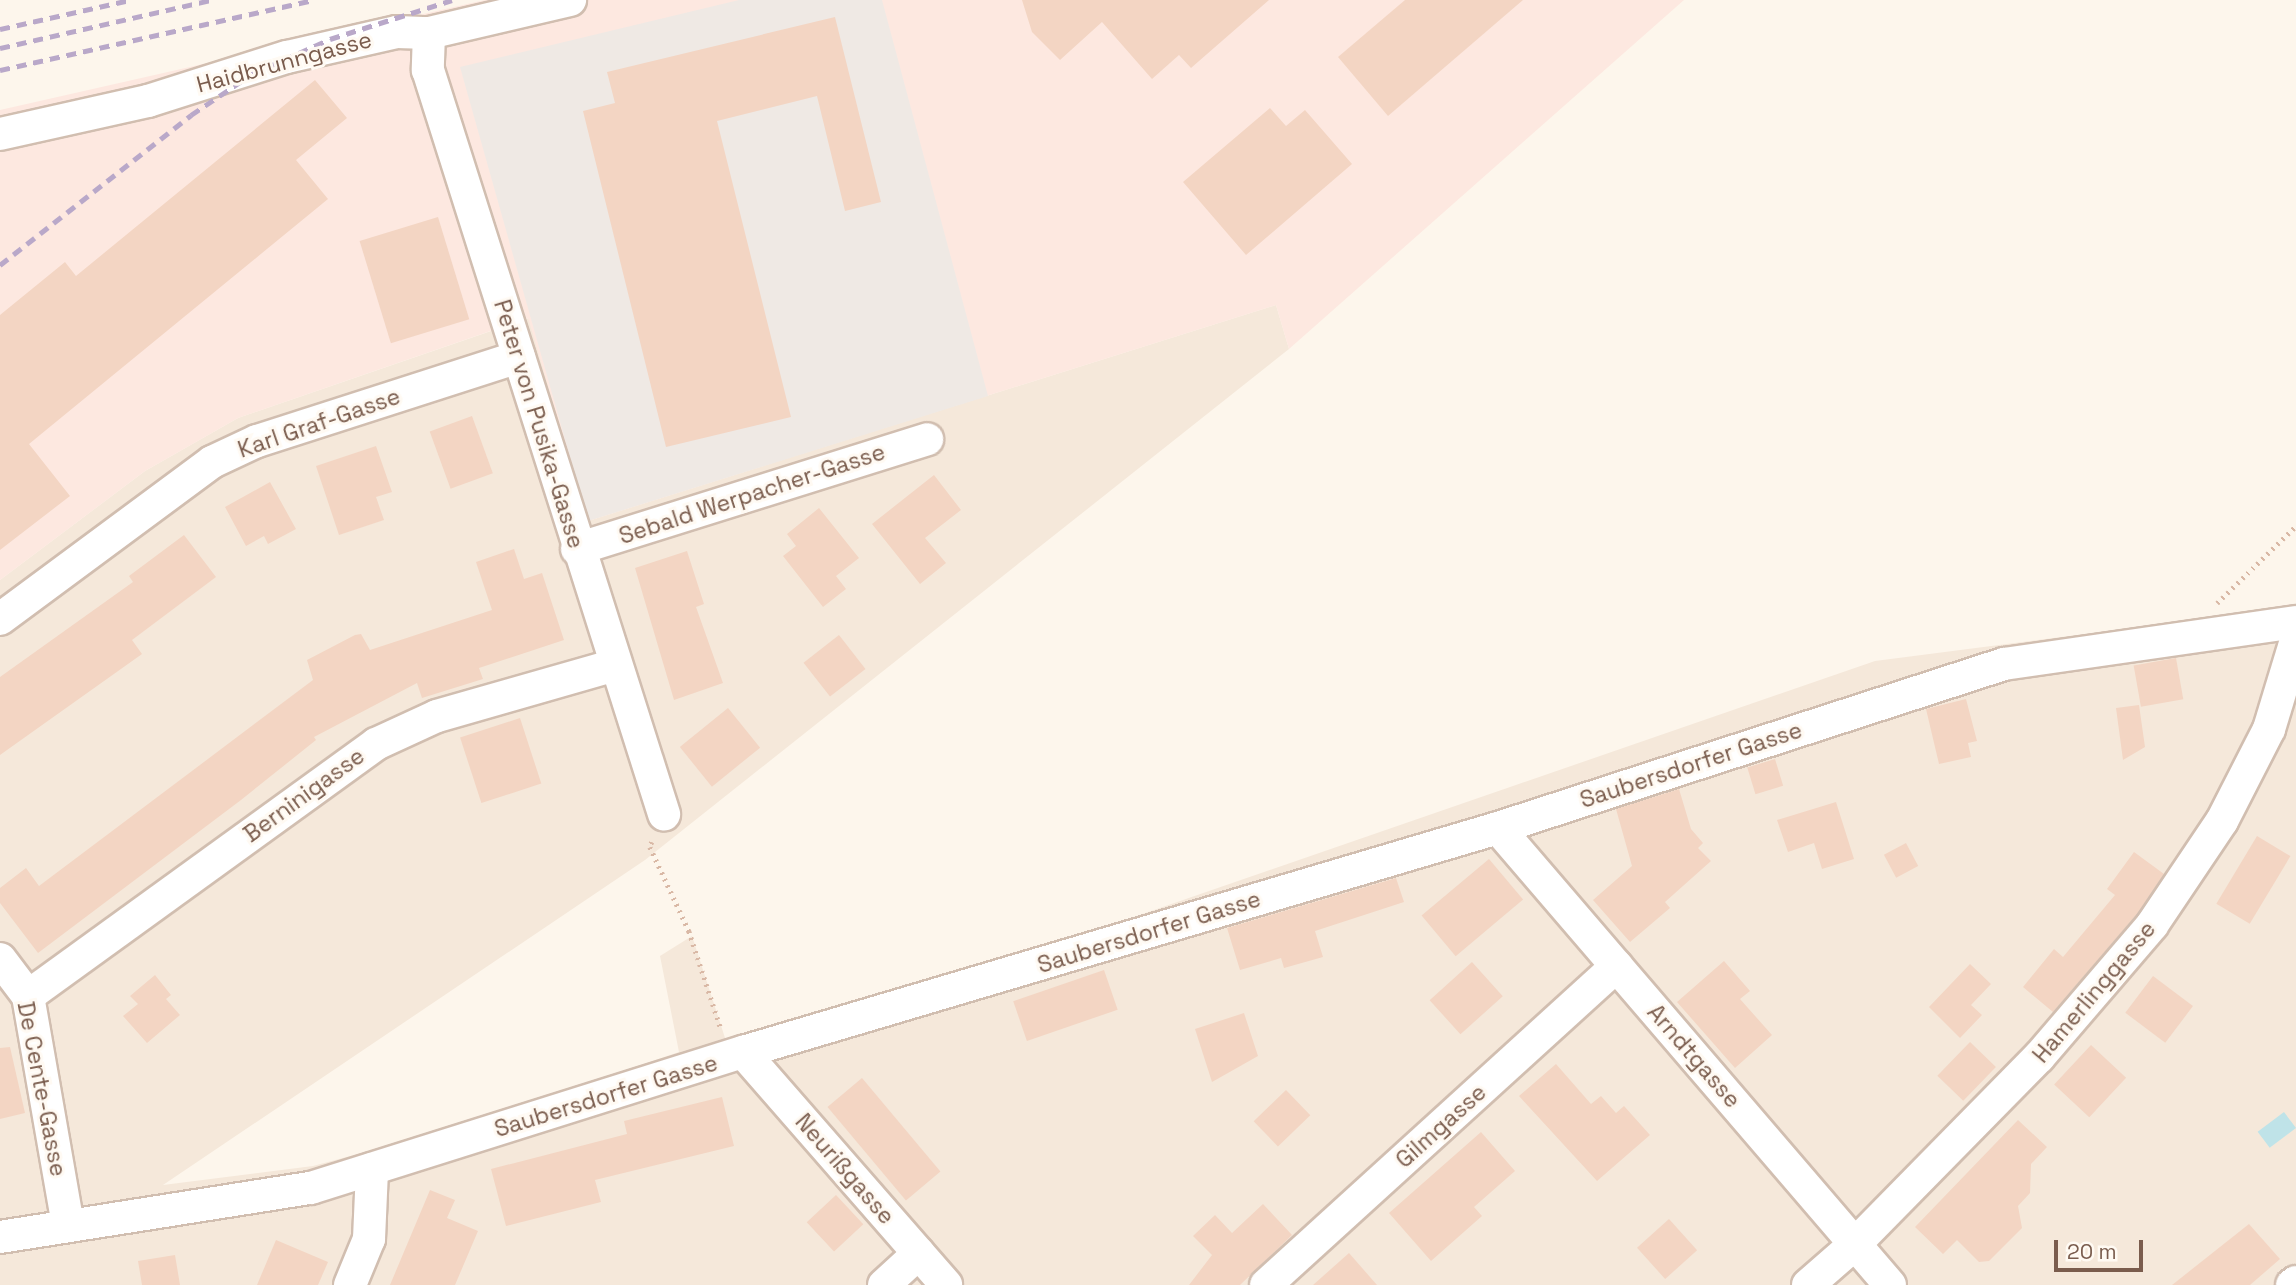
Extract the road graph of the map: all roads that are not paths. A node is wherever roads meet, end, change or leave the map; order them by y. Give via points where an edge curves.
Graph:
1 (570, 0) edge
2 (429, 33) junction
3 (0, 134) edge
4 (519, 357) junction
5 (927, 439) dead end
6 (577, 550) junction
7 (0, 619) edge
8 (2296, 622) edge
9 (2296, 640) edge
10 (615, 665) junction
11 (664, 814) road end
12 (1498, 828) junction
13 (0, 959) edge
14 (1616, 966) junction
15 (28, 996) junction
16 (737, 1054) junction
17 (372, 1169) junction
18 (68, 1226) junction
19 (0, 1237) edge
20 (1855, 1244) junction
21 (919, 1253) junction
22 (350, 1285) edge
23 (884, 1285) edge
24 (946, 1285) edge
25 (1266, 1285) edge
26 (1808, 1285) edge
27 (1890, 1285) edge

1 - 2 street, Haidbrunngasse
2 - 3 street, Haidbrunngasse via 397,32 287,57 148,101
2 - 4 street, Peter von Pusika-Gasse via 428,70
4 - 6 street, Peter von Pusika-Gasse
4 - 7 street, Karl Graf-Gasse via 257,441 212,462
5 - 6 street, Sebald Werpacher-Gasse
6 - 10 street, Peter von Pusika-Gasse
8 - 12 street, Saubersdorfer Gasse via 2004,664
9 - 20 street, Hamerlinggasse via 2269,729 2222,821 2152,925 2039,1057
10 - 11 street, Peter von Pusika-Gasse
10 - 15 street, Berninigasse via 437,716 376,744
12 - 14 street, Arndtgasse
12 - 16 street, Saubersdorfer Gasse
13 - 15 street, De Cente-Gasse
14 - 20 street, Arndtgasse
14 - 25 street, Gilmgasse
15 - 18 street, De Cente-Gasse
16 - 17 street, Saubersdorfer Gasse
16 - 21 street, Neurißgasse
17 - 18 street, Saubersdorfer Gasse via 311,1188
17 - 22 street via 369,1239
18 - 19 street, Saubersdorfer Gasse
20 - 26 street, Hamerlinggasse
20 - 27 street, Arndtgasse
21 - 23 street
21 - 24 street, Neurißgasse

